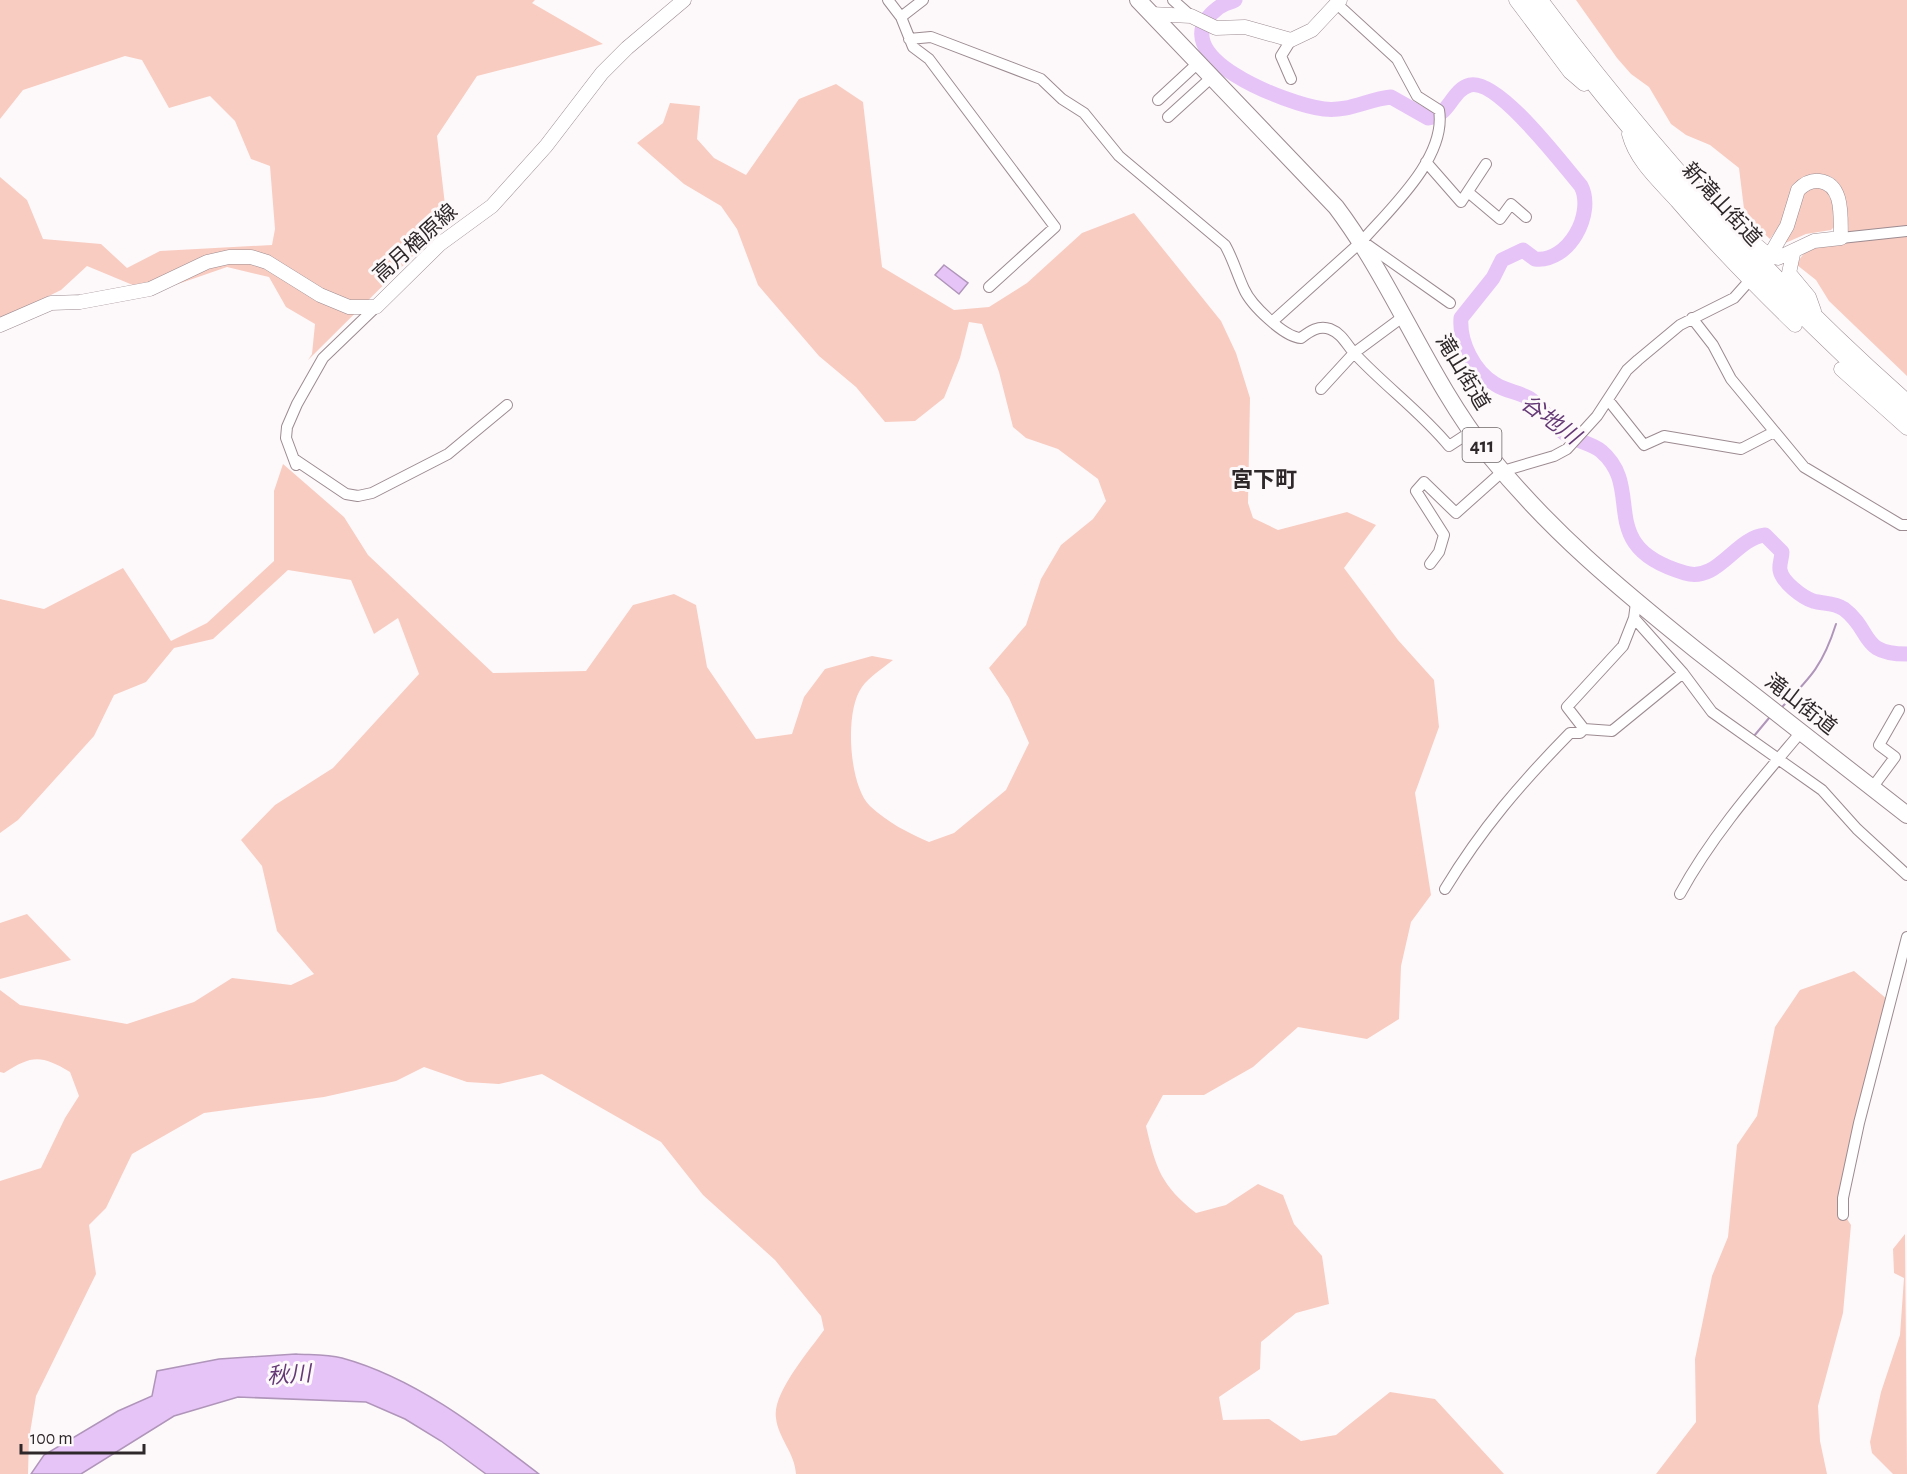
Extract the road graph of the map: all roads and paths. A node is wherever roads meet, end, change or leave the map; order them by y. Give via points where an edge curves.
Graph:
1 (684, 0) edge
2 (888, 0) edge
3 (923, 0) edge
4 (1138, 0) edge
5 (1173, 0) edge
6 (1516, 0) edge
7 (1528, 0) edge
8 (1541, 0) edge
9 (1334, 3) edge
10 (1151, 14) junction
11 (901, 17) junction
12 (1201, 21) junction
13 (909, 39) junction
14 (1294, 39) junction
15 (1198, 63) junction
16 (1212, 78) junction
17 (1291, 79) dead end
18 (1158, 100) dead end
19 (1608, 105) junction
20 (1168, 117) dead end
21 (1627, 127) junction
22 (1426, 162) junction
23 (1486, 164) dead end
24 (1468, 192) junction
25 (1713, 211) junction
26 (1526, 217) dead end
27 (1907, 231) edge
28 (1841, 238) junction
29 (1362, 241) junction
30 (1773, 250) dead end
31 (1793, 254) junction
32 (1751, 279) junction
33 (989, 287) dead end
34 (1450, 303) dead end
35 (376, 307) junction
36 (1404, 316) junction
37 (1692, 318) junction
38 (1817, 319) junction
39 (1273, 321) junction
40 (0, 325) edge
41 (1353, 353) junction
42 (1321, 389) dead end
43 (1609, 401) junction
44 (1907, 401) edge
45 (507, 405) dead end
46 (1907, 415) edge
47 (1907, 428) edge
48 (1472, 431) junction
49 (1774, 432) junction
50 (1503, 471) junction
51 (1907, 525) edge
52 (1430, 564) dead end
53 (1635, 610) junction
54 (1683, 673) junction
55 (1899, 710) dead end
56 (1584, 729) junction
57 (1802, 732) junction
58 (1779, 759) junction
59 (1872, 788) junction
60 (1907, 815) edge
61 (1907, 875) edge
62 (1445, 889) dead end
63 (1680, 894) dead end
64 (1907, 937) edge
65 (1843, 1215) dead end

1 - 35 main road, 高月楢原線 via 602,73 546,146 492,206 440,244
2 - 11 street
3 - 11 street
4 - 10 highway, 滝山街道 / 411
5 - 12 street
6 - 19 main road via 1570,72
7 - 19 main road, 新滝山街道
8 - 25 main road, 新滝山街道 via 1624,108
9 - 14 main road via 1312,30
9 - 22 street via 1397,59 1417,96 1440,115 1439,133
10 - 12 main road
10 - 15 highway, 滝山街道 / 411
11 - 13 street
12 - 14 main road
13 - 33 street via 913,47 929,58 1055,227
13 - 39 street via 931,38 1041,79 1084,113 1119,156 1225,245 1244,291
14 - 17 street via 1281,56
15 - 16 highway, 滝山街道 / 411
15 - 18 street
16 - 20 street
16 - 29 highway, 滝山街道 / 411 via 1336,207
19 - 21 main road, 新滝山街道
21 - 32 main road via 1636,154
21 - 46 main road, 新滝山街道 via 1753,269
22 - 24 street via 1461,202
22 - 29 street
23 - 24 street
24 - 26 street via 1500,219 1510,204
25 - 31 main road via 1771,256
25 - 38 main road, 新滝山街道
27 - 28 street
28 - 30 main road via 1838,195 1827,183 1812,181 1798,190 1787,226
28 - 31 main road via 1814,241
29 - 34 street
29 - 36 highway, 滝山街道 / 411
29 - 39 street
31 - 38 main road via 1789,273 1809,297
32 - 37 street via 1734,298
32 - 47 main road
35 - 40 main road, 高月楢原線 via 349,307 320,295 267,262 229,257 207,262 150,290 51,303
35 - 45 street via 323,358 302,394 287,427 286,438 295,462 346,494 372,493 448,454
36 - 41 street
36 - 48 highway, 滝山街道 / 411
37 - 43 street via 1627,370
37 - 49 street via 1713,345 1731,379
38 - 44 main road, 新滝山街道
39 - 41 street via 1293,337 1301,338 1316,328 1329,328 1340,334
41 - 42 street
41 - 48 street via 1427,420 1449,446
43 - 49 street via 1644,445 1664,436 1741,449
43 - 50 street via 1572,444 1554,456
48 - 50 highway, 滝山街道 / 411
49 - 51 street via 1803,467 1900,525
50 - 52 street via 1456,513 1424,482 1416,490 1444,535
50 - 53 highway, 滝山街道 / 411
53 - 54 street
53 - 56 street via 1623,646 1567,707
53 - 57 highway, 滝山街道 / 411
54 - 56 street via 1612,731
54 - 58 street via 1712,712
55 - 59 street via 1879,745 1895,757
56 - 62 street via 1570,733 1527,777 1474,842
57 - 58 street
57 - 59 highway, 滝山街道 / 411
58 - 61 street via 1822,790
58 - 63 street via 1698,861
59 - 60 highway, 滝山街道 / 411
64 - 65 street via 1854,1143

